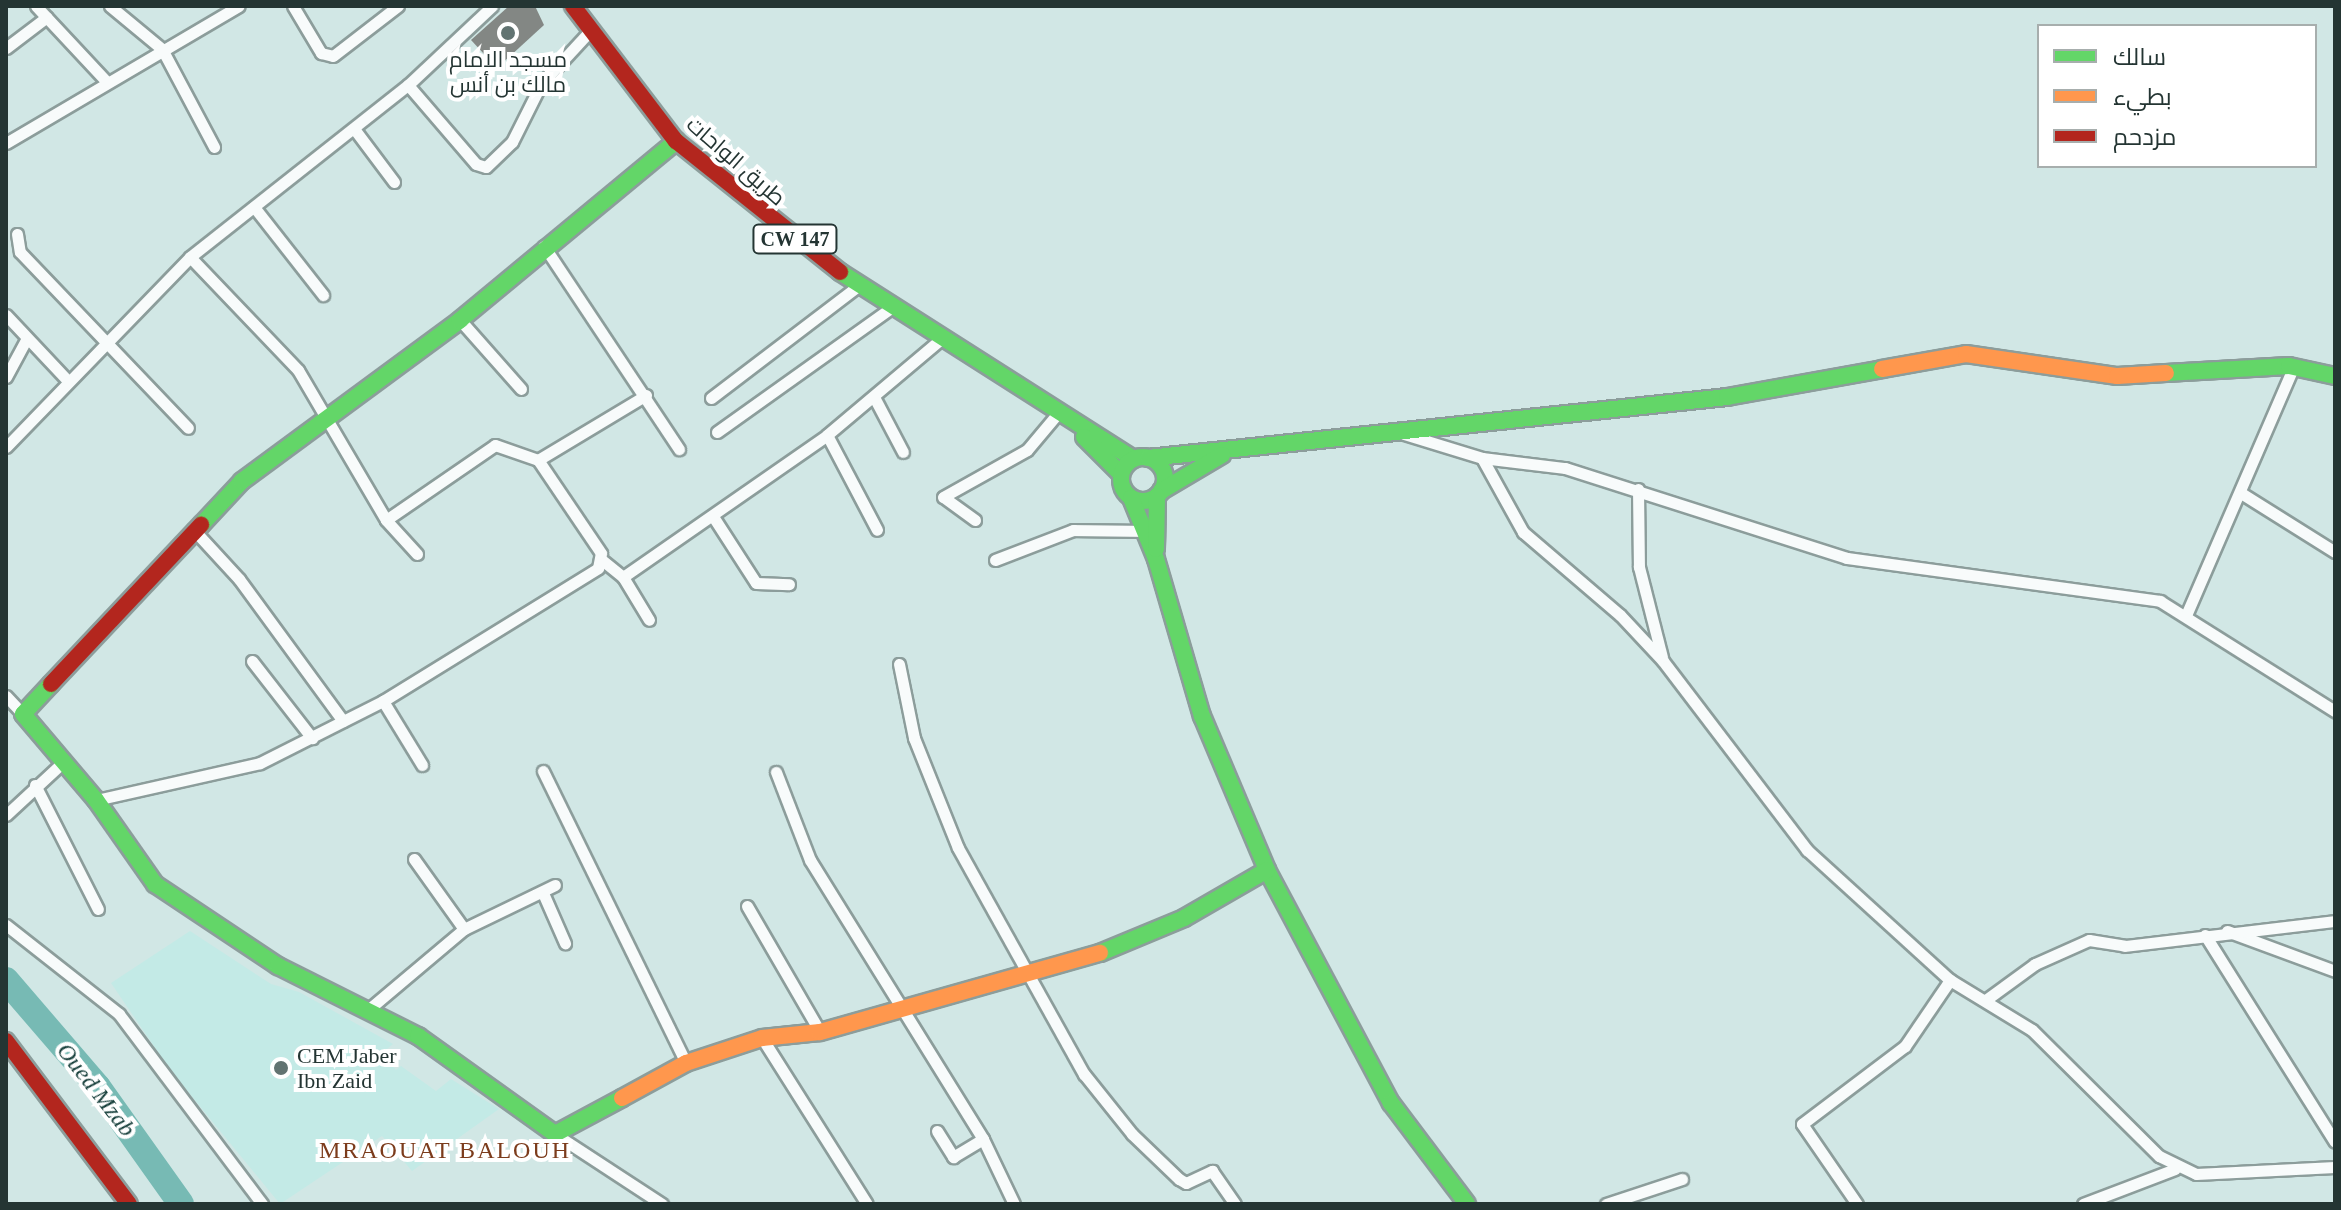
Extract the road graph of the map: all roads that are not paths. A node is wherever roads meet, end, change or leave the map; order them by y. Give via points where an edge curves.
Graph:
1 (36, 6) edge
2 (110, 6) edge
3 (239, 6) edge
4 (293, 6) edge
5 (398, 6) edge
6 (492, 6) edge
7 (573, 6) edge
8 (47, 17) junction
9 (589, 32) junction
10 (6, 48) edge
11 (162, 49) junction
12 (106, 81) junction
13 (408, 85) junction
14 (355, 130) junction
15 (7, 141) edge
16 (676, 141) junction
17 (214, 147) dead end
18 (394, 182) dead end
19 (254, 207) junction
20 (17, 234) dead end
21 (544, 246) junction
22 (190, 257) junction
23 (858, 286) junction
24 (323, 295) dead end
25 (891, 308) junction
26 (6, 315) edge
27 (460, 320) junction
28 (27, 338) junction
29 (941, 339) junction
30 (106, 348) junction
31 (2294, 366) junction
32 (2335, 376) edge
33 (6, 377) edge
34 (68, 381) junction
35 (521, 389) dead end
36 (646, 395) junction
37 (874, 397) junction
38 (711, 398) dead end
39 (327, 414) junction
40 (1062, 416) junction
41 (188, 428) dead end
42 (717, 432) dead end
43 (1404, 434) junction
44 (827, 435) junction
45 (6, 447) edge
46 (679, 449) dead end
47 (903, 452) dead end
48 (1226, 452) junction
49 (1141, 458) junction
50 (1482, 458) junction
51 (538, 460) junction
52 (1121, 474) junction
53 (1638, 489) junction
54 (2241, 493) junction
55 (1159, 494) junction
56 (1131, 498) junction
57 (714, 518) junction
58 (386, 520) junction
59 (975, 520) dead end
60 (193, 529) junction
61 (877, 530) dead end
62 (1145, 531) junction
63 (2334, 550) edge
64 (417, 554) dead end
65 (602, 560) junction
66 (995, 560) dead end
67 (1157, 562) junction
68 (623, 577) junction
69 (789, 584) dead end
70 (2187, 613) junction
71 (649, 620) dead end
72 (252, 661) dead end
73 (1663, 661) junction
74 (899, 664) dead end
75 (6, 696) edge
76 (383, 701) junction
77 (2335, 711) edge
78 (23, 714) junction
79 (343, 721) junction
80 (312, 738) junction
81 (61, 764) junction
82 (422, 765) dead end
83 (543, 771) dead end
84 (776, 772) dead end
85 (35, 785) junction
86 (96, 800) junction
87 (6, 815) edge
88 (414, 859) dead end
89 (1267, 870) junction
90 (555, 885) dead end
91 (543, 893) junction
92 (747, 906) dead end
93 (98, 909) dead end
94 (2335, 921) edge
95 (6, 925) edge
96 (464, 929) junction
97 (2227, 931) junction
98 (2205, 935) junction
99 (565, 943) dead end
100 (2335, 971) edge
101 (1024, 977) junction
102 (1950, 980) junction
103 (1987, 999) junction
104 (369, 1009) junction
105 (902, 1009) junction
106 (820, 1032) junction
107 (762, 1038) junction
108 (6, 1041) edge
109 (686, 1063) junction
110 (937, 1131) dead end
111 (555, 1134) junction
112 (983, 1139) junction
113 (2335, 1142) edge
114 (2335, 1167) edge
115 (2175, 1169) junction
116 (1682, 1179) dead end
117 (1622, 1201) edge
118 (129, 1204) edge
119 (262, 1204) edge
120 (662, 1204) edge
121 (867, 1204) edge
122 (1014, 1204) edge
123 (1235, 1204) edge
124 (1467, 1204) edge
125 (1606, 1204) edge
126 (1857, 1204) edge
127 (2083, 1204) edge

1 - 8 street
2 - 11 street
3 - 11 street
4 - 5 street via 321,53 333,56
6 - 13 street
7 - 9 street, طريق الواحات / CW 147
8 - 10 street
8 - 12 street
9 - 13 street via 541,84 512,142 486,167 476,164
9 - 16 street, طريق الواحات / CW 147
11 - 12 street
11 - 17 street
12 - 15 street
13 - 14 street
14 - 18 street
14 - 19 street
16 - 21 street
16 - 23 street, طريق الواحات / CW 147
19 - 22 street
19 - 24 street
20 - 30 street via 20,252
21 - 27 street
21 - 36 street
22 - 30 street
22 - 39 street via 298,370
23 - 25 street, طريق الواحات / CW 147
23 - 38 street
25 - 29 street, طريق الواحات / CW 147
25 - 42 street
26 - 28 street
27 - 35 street
27 - 39 street
28 - 33 street
28 - 34 street
29 - 37 street
29 - 40 street, طريق الواحات / CW 147
30 - 34 street
30 - 41 street
31 - 32 street
31 - 43 street via 2117,376 1966,354 1727,397
31 - 54 street
34 - 45 street
36 - 46 street
36 - 51 street
37 - 44 street
37 - 47 street
39 - 58 street
39 - 60 street
40 - 49 street, CW 147
40 - 52 street, CW 147
40 - 59 street via 1027,450 943,497
43 - 48 street
43 - 50 street
44 - 57 street
44 - 61 street
48 - 49 street
48 - 55 street
49 - 52 street
49 - 55 street via 1163,471
50 - 53 street via 1537,461
50 - 73 street via 1523,532 1620,615
51 - 58 street via 495,445
51 - 65 street
52 - 56 street
53 - 70 street via 1847,558 1989,581 2126,593
53 - 73 street via 1639,567
54 - 63 street
54 - 70 street
55 - 56 street
55 - 67 street
56 - 62 street
57 - 68 street
57 - 69 street via 756,583
58 - 64 street
60 - 78 street
60 - 79 street via 239,579
62 - 66 street via 1073,530
62 - 67 street
65 - 68 street
65 - 76 street
67 - 89 street via 1202,716
68 - 71 street
70 - 77 street
72 - 80 street
73 - 102 street via 1807,850
74 - 101 street via 914,738 940,804
75 - 78 street
76 - 79 street
76 - 82 street
78 - 81 street
79 - 80 street
80 - 86 street via 217,777
81 - 85 street
81 - 86 street
83 - 109 street
84 - 105 street via 810,860
85 - 87 street
85 - 93 street
86 - 104 street via 169,897 278,966
88 - 96 street
89 - 101 street via 1125,945
89 - 124 street via 1391,1103
90 - 91 street
91 - 96 street
91 - 99 street
92 - 106 street
94 - 97 street
95 - 119 street via 119,1014
96 - 104 street
97 - 98 street
97 - 100 street
98 - 103 street via 2125,946 2089,940 2035,964
98 - 113 street
101 - 105 street
101 - 123 street via 1084,1074 1132,1134 1183,1182 1216,1172
102 - 103 street
102 - 126 street via 1905,1046 1802,1124
103 - 115 street via 2032,1030
104 - 111 street
105 - 106 street
105 - 112 street
106 - 107 street
107 - 109 street
107 - 121 street
108 - 118 street
109 - 111 street
110 - 112 street via 953,1157
111 - 120 street
112 - 122 street
114 - 115 street via 2220,1176
115 - 127 street
116 - 117 street
117 - 125 street

